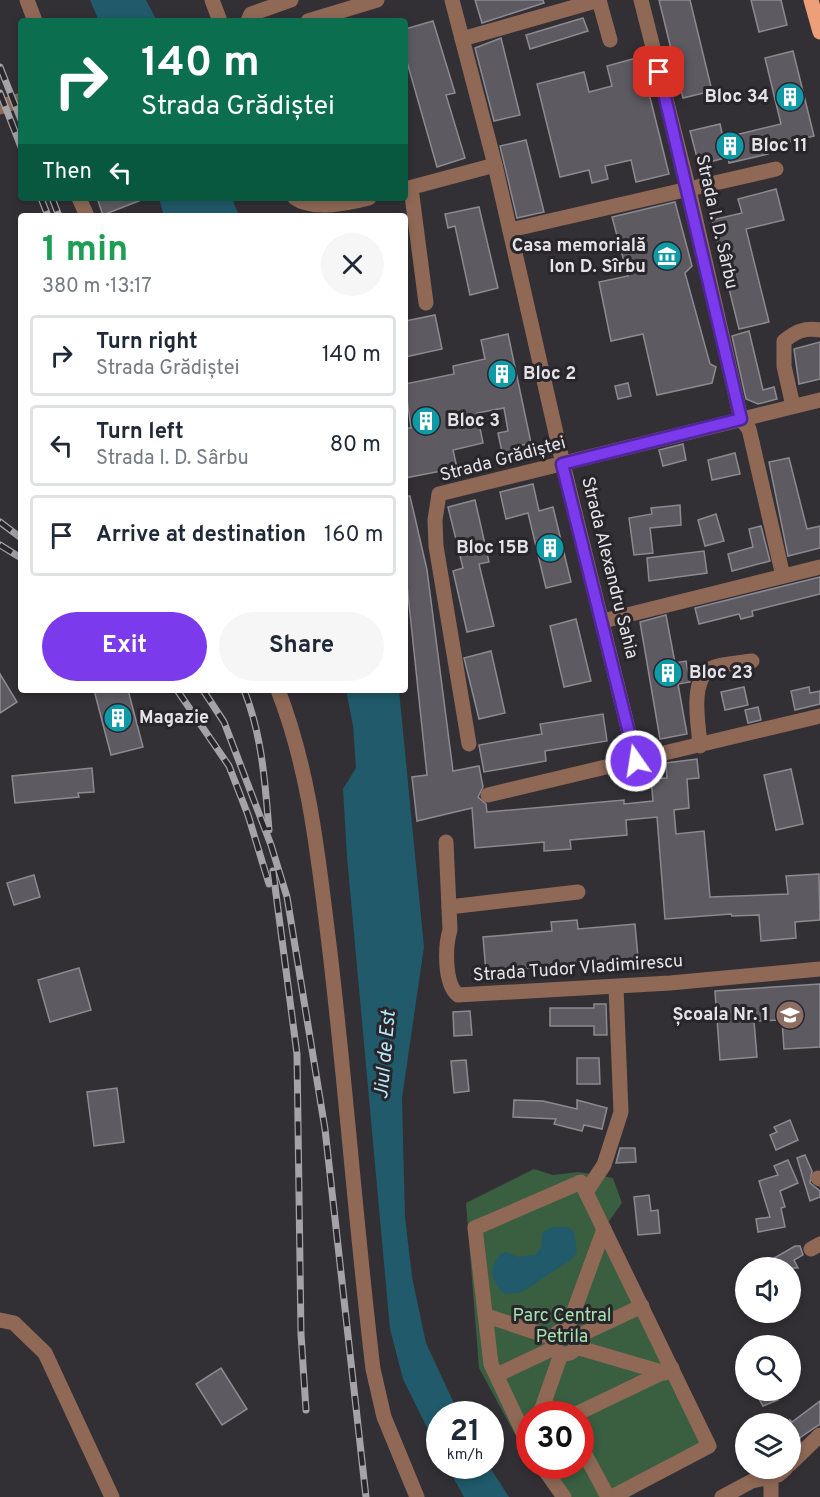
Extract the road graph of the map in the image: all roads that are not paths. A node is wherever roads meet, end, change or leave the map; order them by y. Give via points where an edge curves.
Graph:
1 (27, 0) edge
2 (212, 0) edge
3 (291, 0) edge
4 (377, 0) edge
5 (453, 0) edge
6 (641, 0) edge
7 (811, 0) edge
8 (34, 18) edge
9 (219, 18) edge
10 (250, 18) edge
11 (319, 18) edge
12 (820, 32) edge
13 (462, 39) junction
14 (610, 40) dead end
15 (18, 101) edge
16 (0, 107) edge
17 (495, 165) junction
18 (776, 169) dead end
19 (408, 188) edge
20 (689, 190) junction
21 (300, 201) edge
22 (346, 201) edge
23 (510, 230) junction
24 (426, 303) dead end
25 (820, 330) edge
26 (820, 400) edge
27 (793, 406) junction
28 (741, 419) junction
29 (562, 464) junction
30 (820, 567) edge
31 (783, 576) junction
32 (603, 621) junction
33 (752, 661) dead end
34 (279, 693) edge
35 (820, 716) edge
36 (469, 744) dead end
37 (700, 746) junction
38 (636, 761) junction
39 (488, 795) dead end
40 (446, 842) dead end
41 (578, 892) dead end
42 (449, 907) junction
43 (820, 969) edge
44 (616, 987) junction
45 (586, 1192) junction
46 (604, 1229) junction
47 (642, 1306) junction
48 (487, 1316) junction
49 (0, 1320) edge
50 (573, 1338) junction
51 (556, 1347) junction
52 (668, 1370) junction
53 (497, 1375) junction
54 (543, 1401) edge
55 (594, 1405) edge
56 (516, 1416) edge
57 (820, 1435) edge
58 (801, 1453) edge
59 (594, 1471) edge
60 (551, 1479) edge
61 (762, 1479) edge
62 (771, 1479) edge
63 (112, 1497) edge
64 (417, 1497) edge
65 (564, 1497) edge
66 (608, 1497) edge
67 (612, 1497) edge
68 (722, 1497) edge
69 (771, 1497) edge

1 - 8 street
2 - 9 street
3 - 10 street
4 - 11 street
5 - 13 street, Strada Alexandru Sahia
6 - 20 street, Strada I. D. Sârbu
7 - 12 main road
13 - 14 street via 599,0
13 - 17 street, Strada Alexandru Sahia
15 - 16 street
17 - 19 street
17 - 23 street, Strada Alexandru Sahia
18 - 20 street
19 - 24 street
20 - 23 street
20 - 28 street, Strada I. D. Sârbu
21 - 22 street
23 - 29 street, Strada Alexandru Sahia
25 - 27 street via 803,329 784,341 784,366
26 - 27 street, Strada Grădiștei
27 - 28 street, Strada Grădiștei
28 - 29 street, Strada Grădiștei
28 - 31 street, Strada I. D. Sârbu via 749,429
29 - 32 street, Strada Alexandru Sahia
29 - 36 street, Strada Grădiștei via 439,494 436,546
30 - 31 street
31 - 32 street
32 - 38 street, Strada Alexandru Sahia
33 - 37 street via 714,667 703,677 698,697
34 - 64 street via 298,747 315,835 337,1009 373,1369 384,1417
35 - 37 street
37 - 38 street
38 - 39 street
40 - 42 street, Strada Tudor Vladimirescu
41 - 42 street
42 - 44 street, Strada Tudor Vladimirescu via 450,984 458,995
43 - 44 street, Strada Tudor Vladimirescu
44 - 45 street via 621,1112 604,1165
45 - 46 street
45 - 48 street via 581,1182 475,1228
46 - 47 street
46 - 50 street
47 - 50 street
47 - 52 street
48 - 51 street
48 - 53 street via 491,1364
49 - 63 street via 14,1323 45,1353
50 - 51 street via 567,1354
50 - 51 street via 561,1330
50 - 52 street
51 - 53 street
51 - 54 street
52 - 55 street
52 - 67 street via 709,1446
53 - 56 street
57 - 58 street
59 - 66 street
60 - 65 street
61 - 68 street
62 - 69 street

